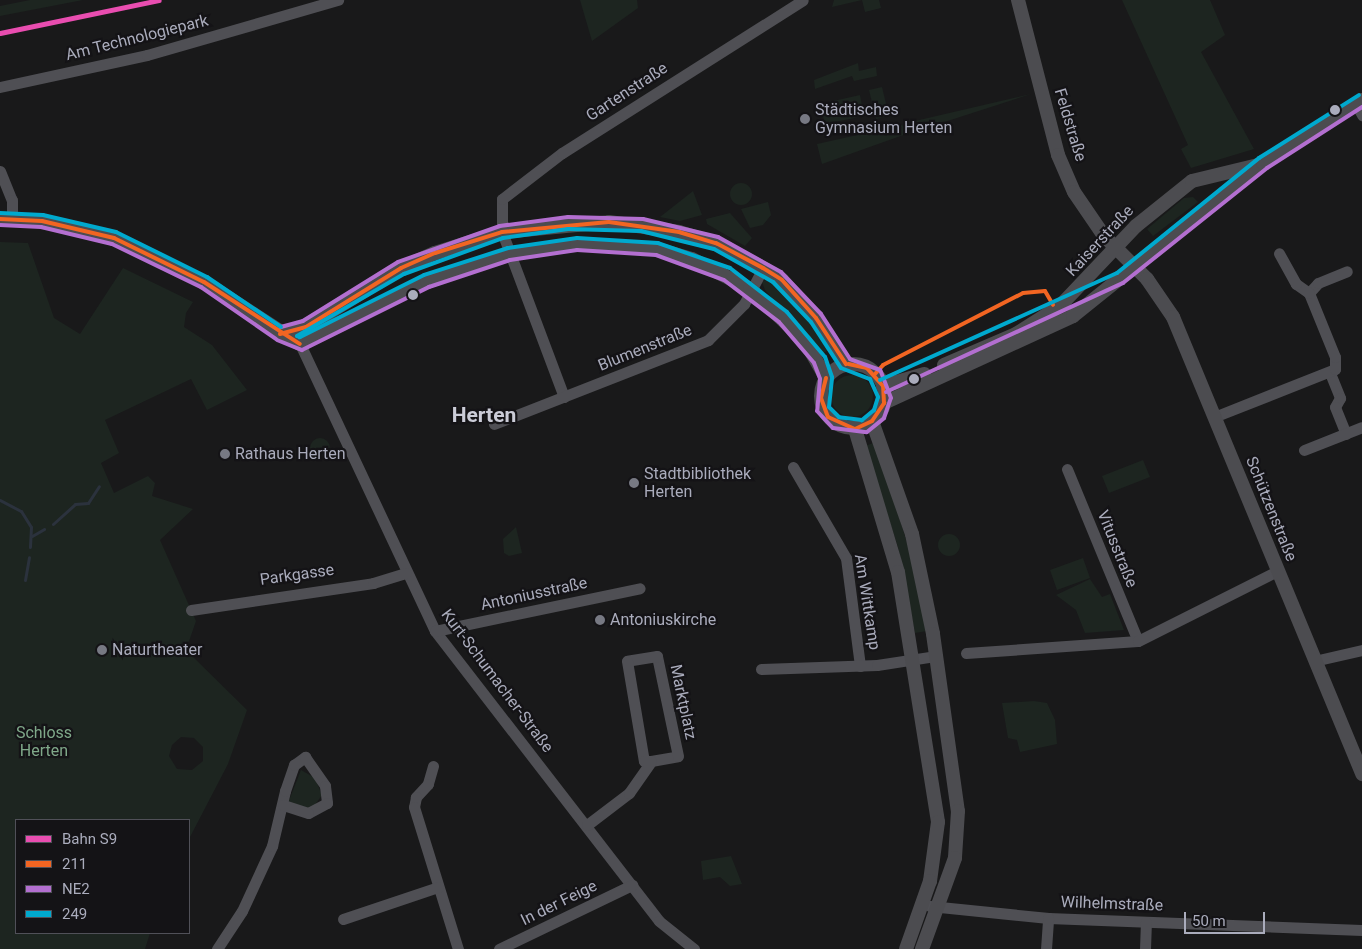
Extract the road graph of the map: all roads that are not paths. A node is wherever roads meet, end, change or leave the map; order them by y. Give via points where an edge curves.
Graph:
1 (338, 0) edge
2 (803, 0) edge
3 (1018, 0) edge
4 (0, 87) edge
5 (1360, 106) edge
6 (1263, 163) junction
7 (0, 172) edge
8 (6, 219) edge
9 (502, 232) junction
10 (1116, 247) junction
11 (1279, 253) dead end
12 (509, 254) junction
13 (1134, 265) junction
14 (763, 268) junction
15 (1347, 271) dead end
16 (750, 289) junction
17 (1309, 293) junction
18 (280, 334) junction
19 (300, 344) junction
20 (846, 364) junction
21 (1330, 373) junction
22 (826, 378) junction
23 (883, 386) junction
24 (564, 397) junction
25 (884, 404) junction
26 (1214, 418) junction
27 (872, 421) junction
28 (494, 424) dead end
29 (1362, 427) edge
30 (855, 428) junction
31 (1346, 434) junction
32 (1304, 450) dead end
33 (793, 467) dead end
34 (1066, 469) dead end
35 (1277, 571) junction
36 (406, 573) junction
37 (640, 588) dead end
38 (191, 610) dead end
39 (435, 631) junction
40 (1138, 641) junction
41 (1362, 650) edge
42 (966, 653) dead end
43 (936, 656) junction
44 (1314, 661) junction
45 (915, 662) junction
46 (860, 666) junction
47 (761, 669) dead end
48 (651, 761) junction
49 (433, 766) dead end
50 (1362, 774) edge
51 (283, 805) junction
52 (587, 825) junction
53 (632, 885) junction
54 (438, 887) junction
55 (921, 904) junction
56 (938, 908) junction
57 (1048, 918) junction
58 (343, 919) dead end
59 (1146, 922) junction
60 (1362, 930) edge
61 (217, 949) edge
62 (458, 949) edge
63 (499, 949) edge
64 (694, 949) edge
65 (906, 949) edge
66 (922, 949) edge
67 (1046, 949) edge
68 (1145, 949) edge

1 - 4 street, Am Technologiepark via 147,56
2 - 9 street, Gartenstraße via 516,185 502,199
3 - 10 main road, Feldstraße via 1058,156 1082,204
5 - 6 main road, Kaiserstraße
6 - 10 main road, Kaiserstraße via 1192,181
6 - 13 main road, Kaiserstraße
7 - 8 street via 12,200
8 - 18 main road via 73,227 140,250 204,282
9 - 12 street
9 - 14 main road via 568,223 642,225 716,243
9 - 18 main road via 401,268 306,327
10 - 13 main road, Feldstraße
10 - 23 main road, Kaiserstraße via 1069,299 1038,322 912,379
11 - 17 street via 1296,284
12 - 16 main road via 577,244 658,249 692,259
12 - 19 main road via 428,281 317,339
12 - 24 street
13 - 25 main road, Kaiserstraße via 1050,329
13 - 26 main road, Schützenstraße via 1170,313
14 - 16 street, Blumenstraße
14 - 20 main road via 816,318
15 - 17 street via 1318,283
16 - 22 main road via 805,341
16 - 24 street, Blumenstraße via 734,318 708,340
17 - 21 street via 1335,357
18 - 19 main road
19 - 36 street, Kurt-Schumacher-Straße via 348,439
20 - 22 main road
20 - 23 main road via 867,368
21 - 26 street
21 - 31 street via 1340,398 1335,407
22 - 30 main road via 823,409 836,423
23 - 25 main road
24 - 28 street, Blumenstraße
25 - 27 main road
26 - 35 main road, Schützenstraße
27 - 30 main road
27 - 43 main road via 912,534
29 - 31 street
30 - 45 main road via 888,529
31 - 32 street
33 - 46 street, Am Wittkamp via 846,558
34 - 40 street, Vitusstraße
35 - 40 street
35 - 44 main road, Schützenstraße
36 - 38 street, Parkgasse via 372,583
36 - 39 street, Kurt-Schumacher-Straße
37 - 39 street, Antoniusstraße
39 - 52 street, Kurt-Schumacher-Straße
40 - 42 street
41 - 44 street
43 - 45 street
43 - 56 main road via 958,811 955,858
44 - 50 main road, Schützenstraße
45 - 46 street
45 - 55 main road via 938,822 935,856
46 - 47 street
48 - 48 street, Marktplatz via 678,756 657,656 627,661 644,761
48 - 52 street via 628,793
49 - 54 street via 428,784 416,797 414,807
51 - 51 street via 294,765 305,757 325,786 327,803 308,813
51 - 61 street via 268,854 242,911
52 - 53 street, Kurt-Schumacher-Straße
53 - 63 street, In der Feige
53 - 64 street, Kurt-Schumacher-Straße via 659,921
54 - 58 street
54 - 62 street
55 - 56 street, Wilhelmstraße
55 - 65 main road
56 - 57 street, Wilhelmstraße
56 - 66 main road
57 - 59 street, Wilhelmstraße
57 - 67 street
59 - 60 street, Wilhelmstraße
59 - 68 street

